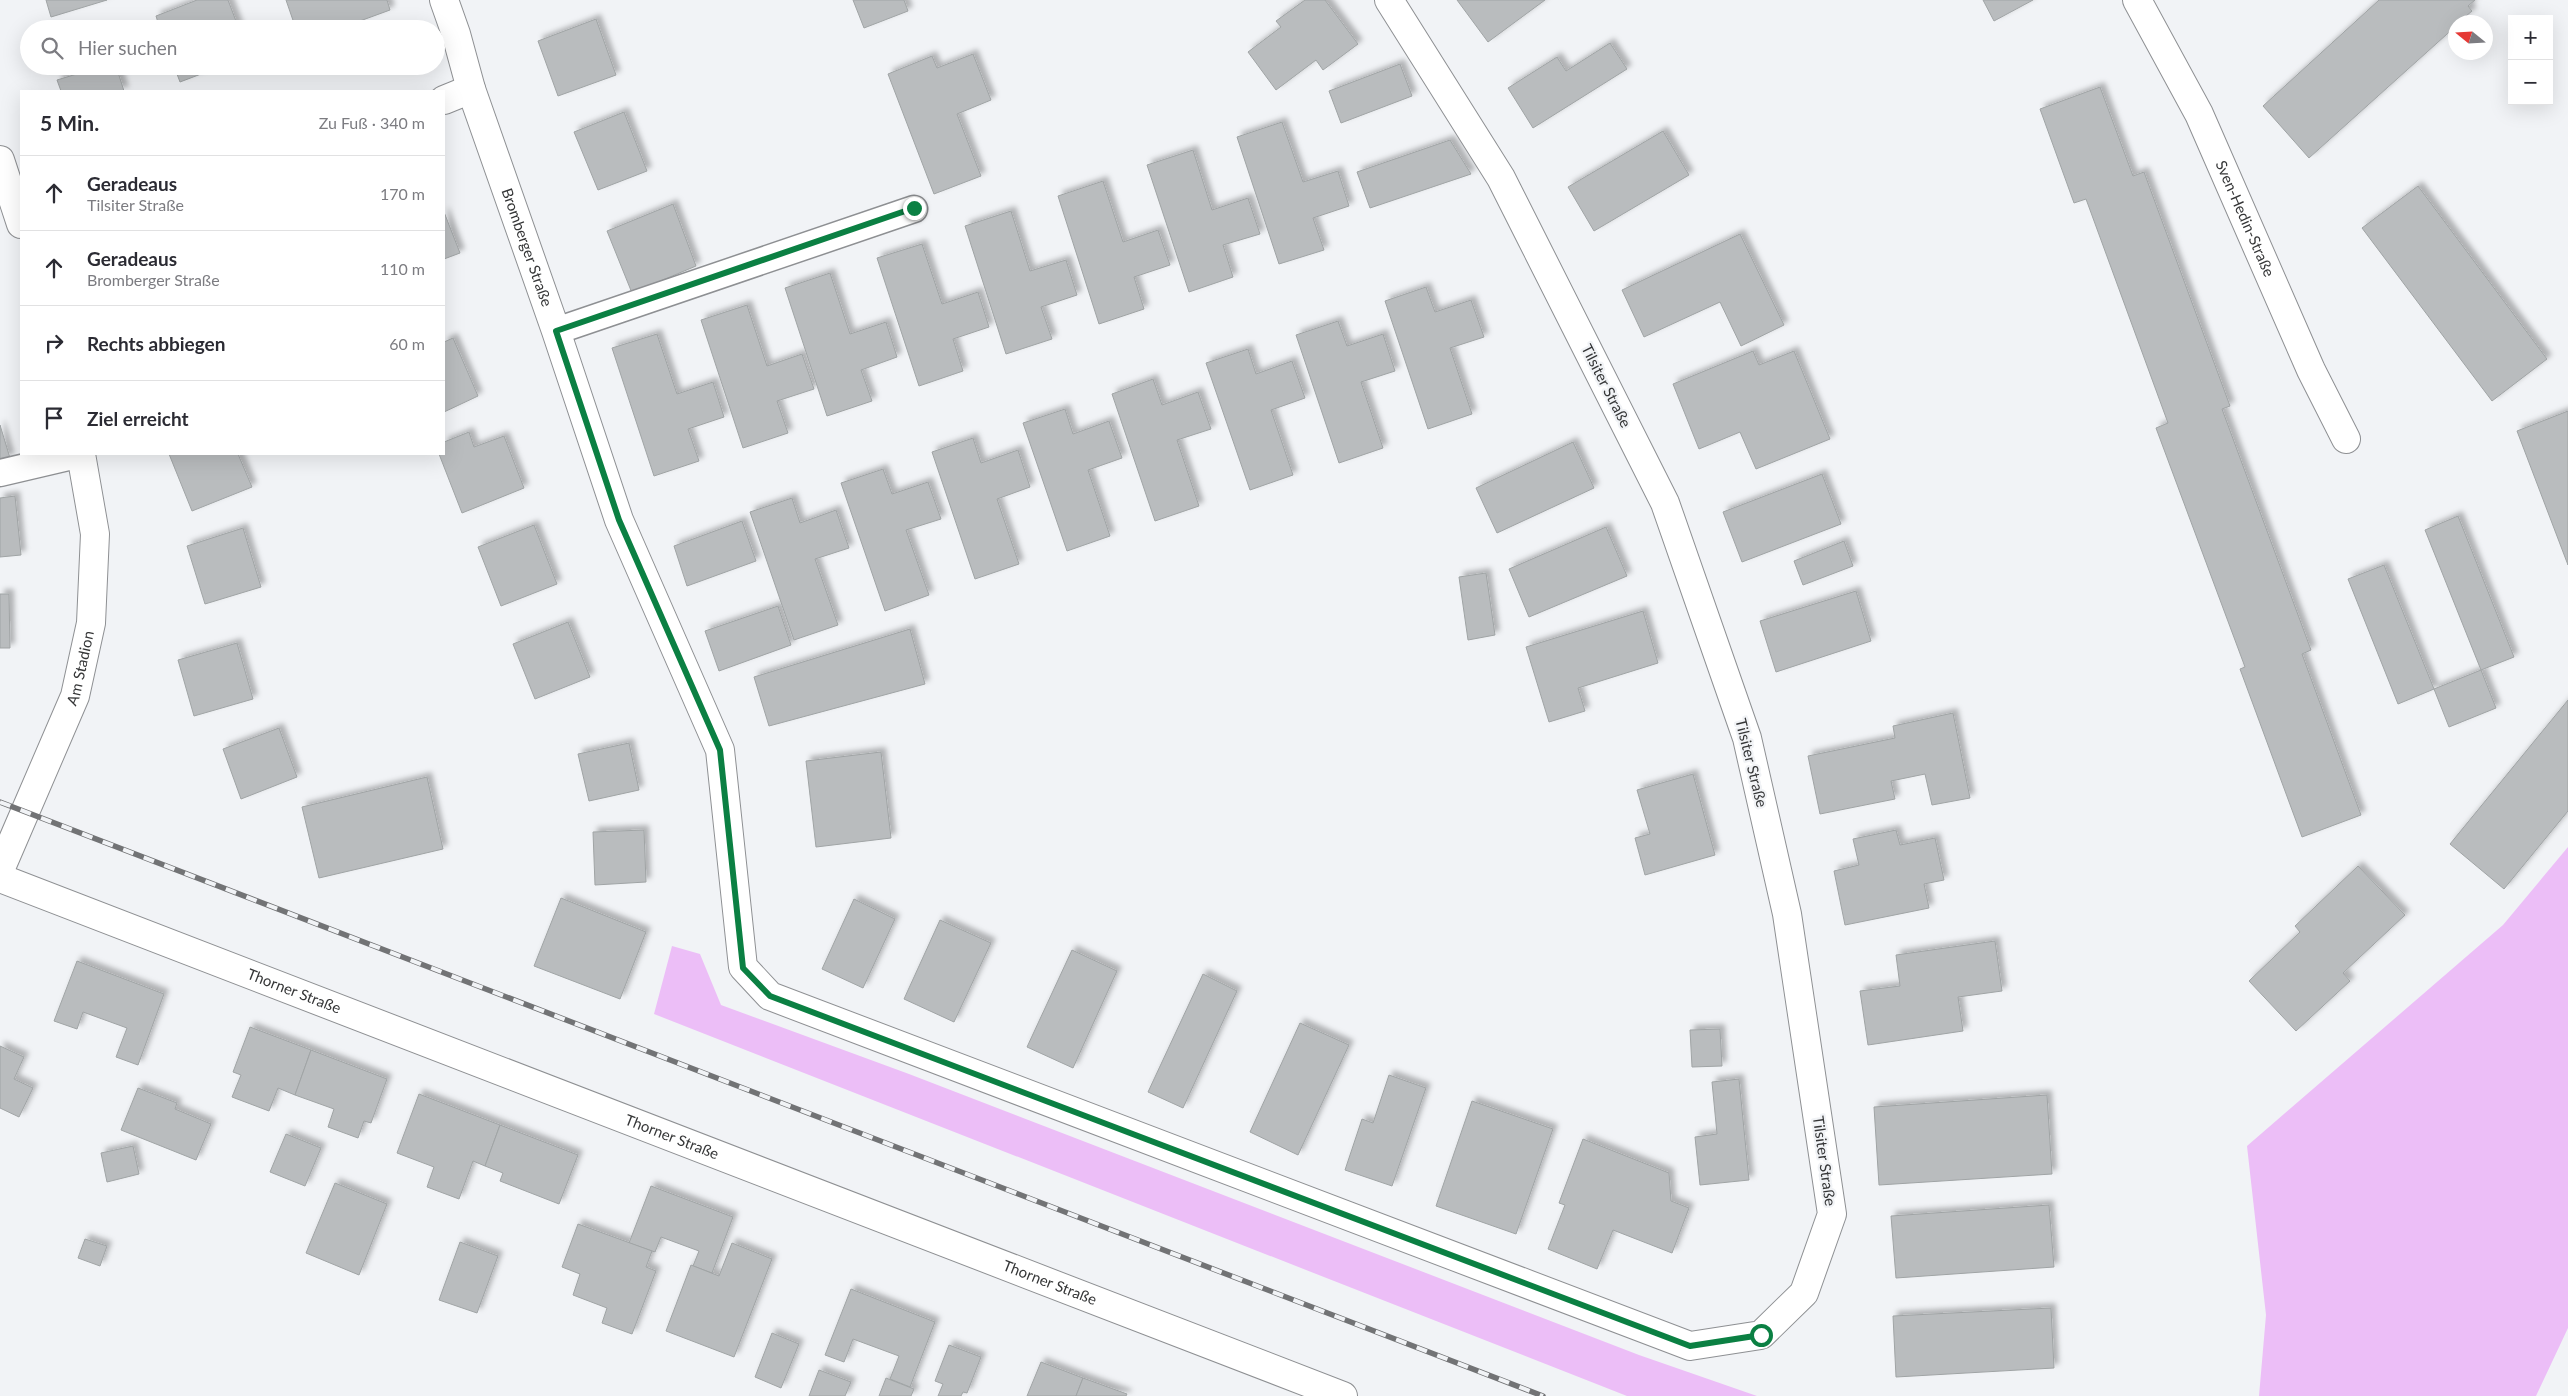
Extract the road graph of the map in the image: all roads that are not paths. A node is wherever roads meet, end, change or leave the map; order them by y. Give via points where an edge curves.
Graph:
1 (444, 0) edge
2 (1389, 0) edge
3 (2137, 0) edge
4 (472, 90) junction
5 (445, 100) edge
6 (0, 160) edge
7 (914, 208) dead end
8 (20, 221) edge
9 (556, 331) junction
10 (2346, 439) dead end
11 (77, 455) edge
12 (81, 455) edge
13 (0, 474) edge
14 (0, 870) edge
15 (0, 878) edge
16 (770, 996) joint
17 (1343, 1396) edge

1 - 4 street, Bromberger Straße
2 - 16 street, Tilsiter Straße via 1501,178 1665,503 1747,738 1787,914 1832,1214 1804,1293 1761,1335 1690,1346
3 - 10 street, Sven-Hedin-Straße via 2199,114 2311,370
4 - 5 street
4 - 9 street, Bromberger Straße
6 - 8 street
7 - 9 lane
9 - 16 street, Bromberger Straße via 619,520 720,750 743,968
11 - 13 lane
12 - 14 street, Am Stadion via 95,534 91,623 75,696
15 - 17 street, Thorner Straße

